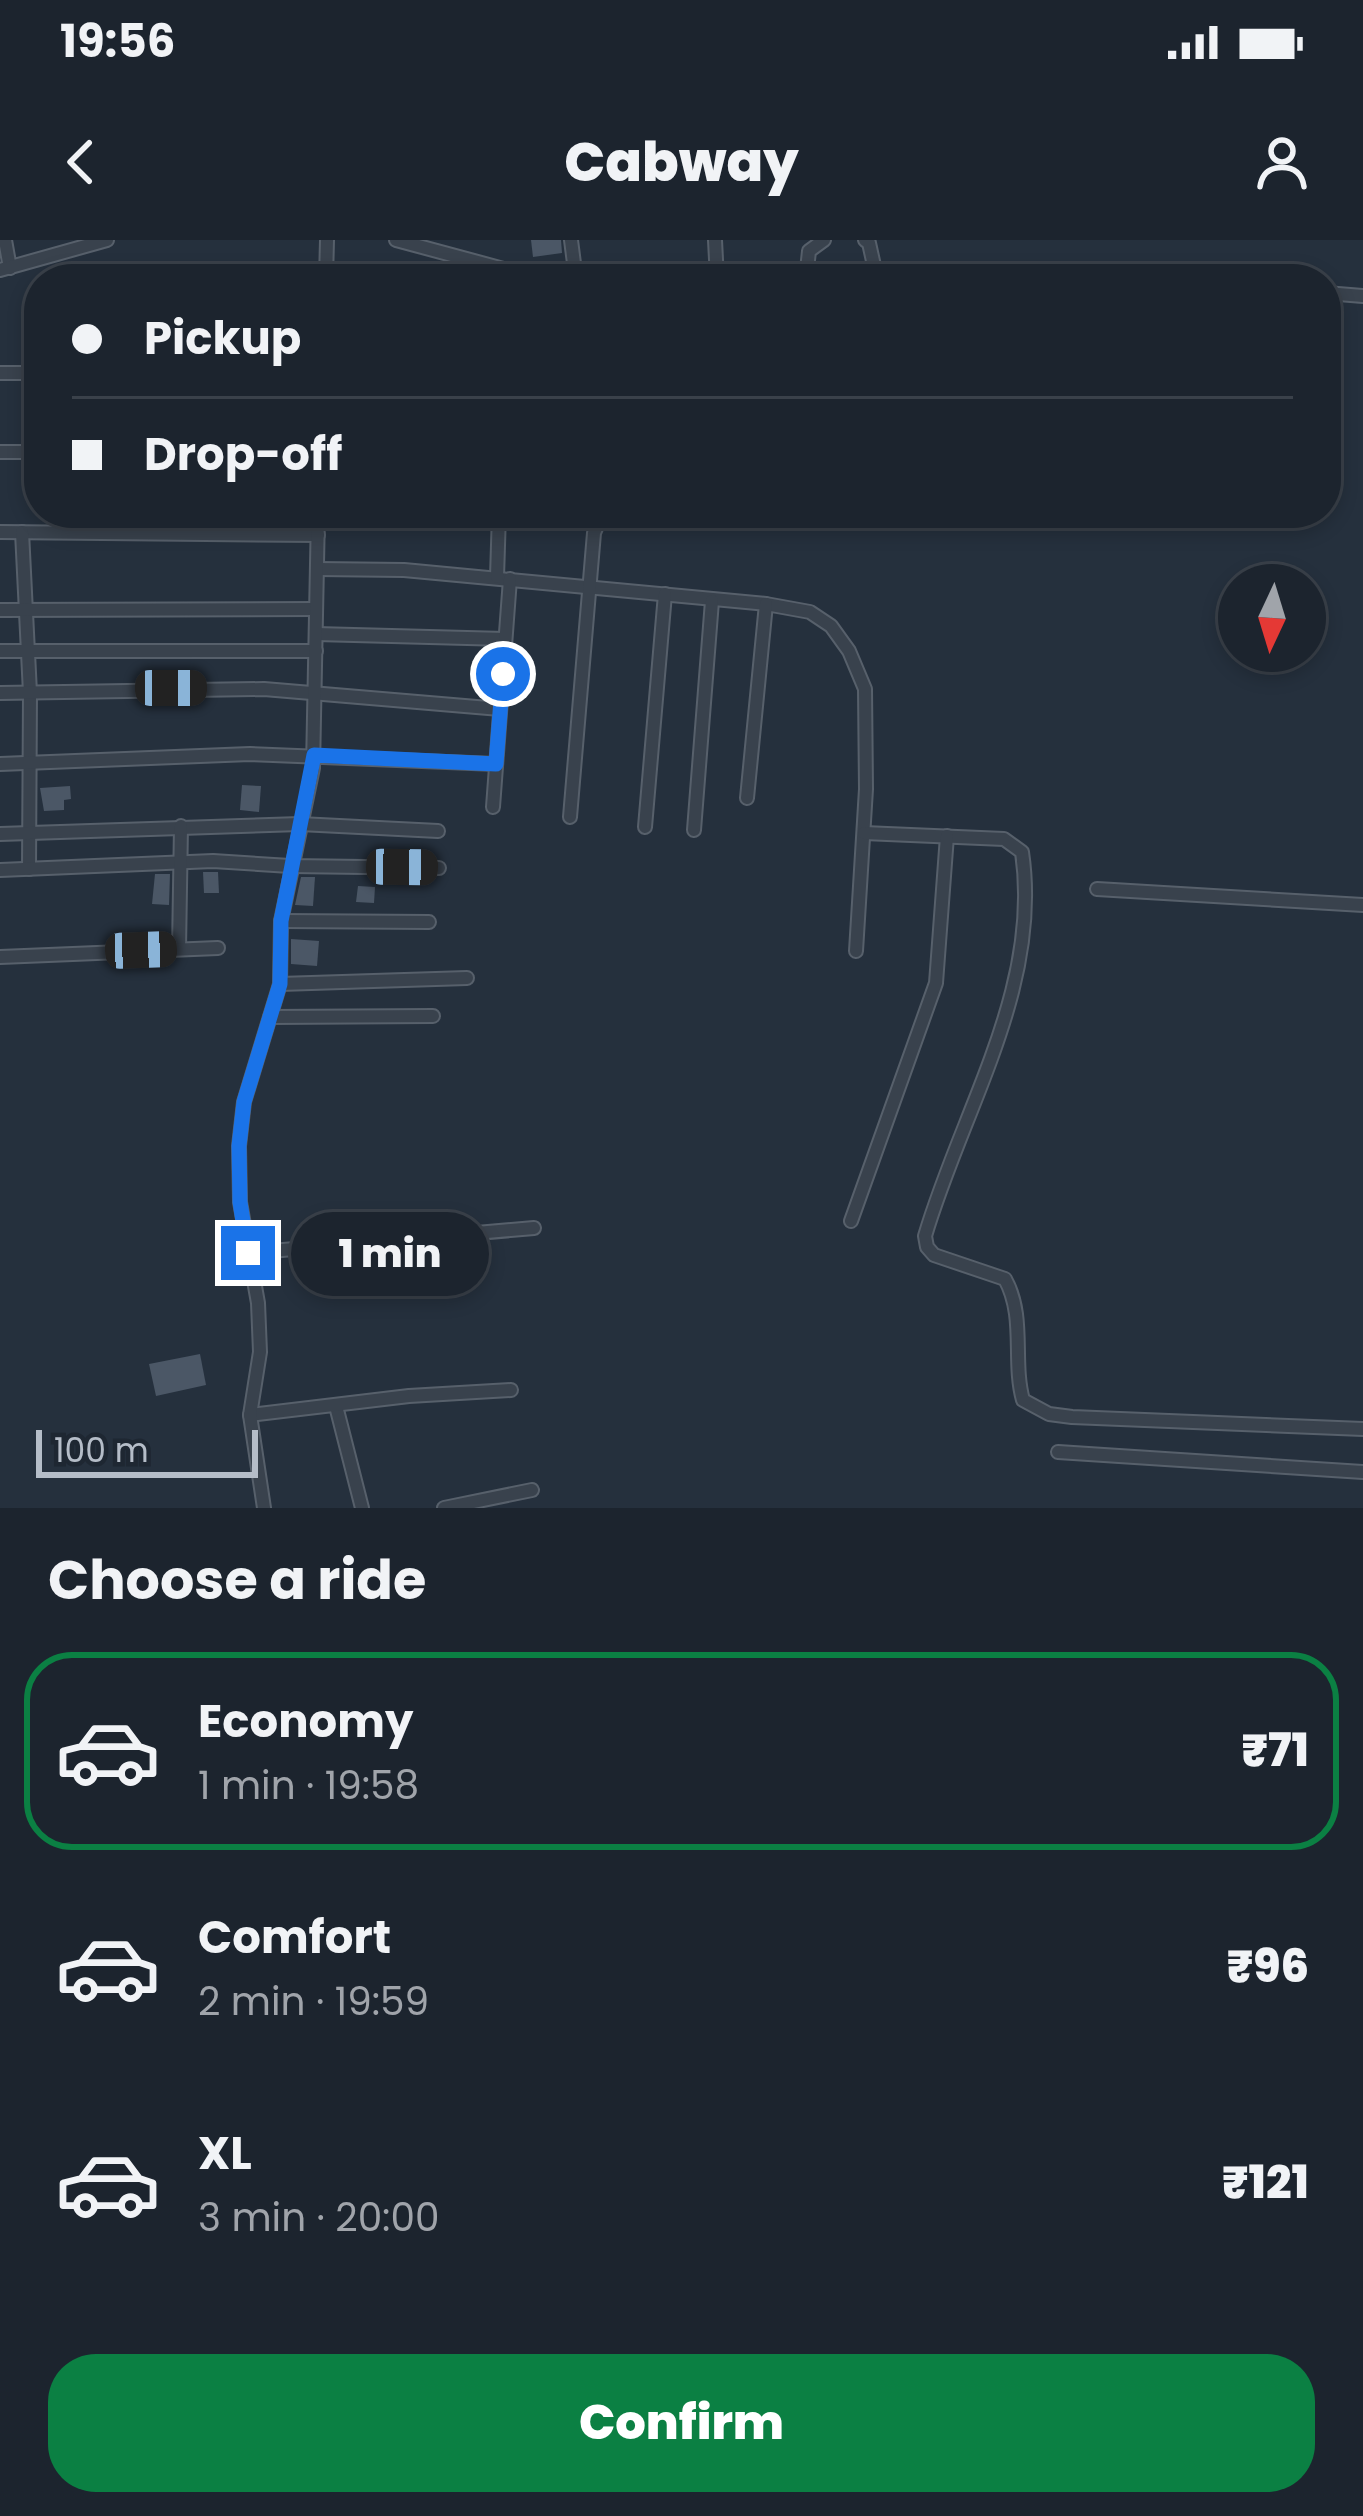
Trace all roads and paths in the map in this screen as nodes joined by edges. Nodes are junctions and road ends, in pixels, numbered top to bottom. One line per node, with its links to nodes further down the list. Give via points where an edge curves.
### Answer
1 (4, 240): 7 (street)
2 (107, 240): 7 (street)
3 (396, 240): 5 (street)
4 (824, 240): 6 (street, via 809,251)
5 (485, 264)
6 (808, 264)
7 (5, 269)
8 (92, 528): 14 (street)
9 (318, 528): 15 (street)
10 (500, 528): 17 (street)
11 (594, 528): 18 (street)
12 (0, 532): 13 (street)
13 (22, 532): 14 (street); 22 (street)
14 (92, 532): 15 (street)
15 (318, 535): 16 (street)
16 (317, 569): 17 (street); 23 (street)
17 (503, 578): 18 (street); 26 (street)
18 (590, 588): 19 (street); 40 (street)
19 (665, 594): 20 (street); 43 (street)
20 (712, 601): 21 (street); 44 (street)
21 (766, 604): 38 (street); 47 (street, via 810,612 849,650 865,689)
22 (27, 609): 23 (street); 24 (street); 27 (street)
23 (316, 609): 25 (street)
24 (0, 610)
25 (316, 634): 26 (street); 29 (street)
26 (505, 639): 33 (street)
27 (28, 650): 28 (street); 29 (street); 31 (street)
28 (0, 651)
29 (316, 651): 32 (street)
30 (0, 693): 31 (street)
31 (30, 693): 32 (street, via 205,688); 36 (street)
32 (315, 696): 33 (street); 34 (street)
33 (500, 709): 37 (street)
34 (314, 755): 36 (street); 37 (street); 41 (street)
35 (0, 764): 36 (street)
36 (30, 764): 46 (street)
37 (496, 764): 39 (street)
38 (747, 798)
39 (493, 807)
40 (570, 817)
41 (300, 824): 42 (street); 45 (street); 51 (street)
42 (181, 826): 46 (street); 50 (street)
43 (644, 826)
44 (694, 830)
45 (438, 831)
46 (30, 832): 48 (street); 53 (street)
47 (864, 832): 49 (street); 61 (street)
48 (0, 834)
49 (947, 836): 67 (street, via 936,983); 73 (street, via 1004,839 1022,852 1022,947 927,1247 1005,1279 1015,1305 1023,1400 1072,1417)
50 (180, 862): 51 (street); 53 (street); 60 (street)
51 (290, 866): 52 (street); 57 (street)
52 (439, 868)
53 (29, 869): 54 (street)
54 (0, 870)
55 (1097, 889): 56 (street)
56 (1363, 905)
57 (281, 921): 58 (street); 64 (street)
58 (429, 922)
59 (218, 948): 60 (street)
60 (179, 949): 62 (street)
61 (856, 951)
62 (0, 957)
63 (466, 978): 64 (street)
64 (280, 984): 66 (street)
65 (433, 1016): 66 (street)
66 (270, 1017): 69 (street, via 239,1146)
67 (851, 1221)
68 (534, 1228): 69 (street)
69 (248, 1253): 72 (street, via 260,1352)
70 (511, 1390): 71 (street)
71 (336, 1406): 72 (street); 78 (street)
72 (250, 1415): 77 (street)
73 (1363, 1429)
74 (1058, 1453): 75 (street)
75 (1363, 1472)
76 (532, 1490): 79 (street)
77 (264, 1508)
78 (362, 1508)
79 (444, 1508)

